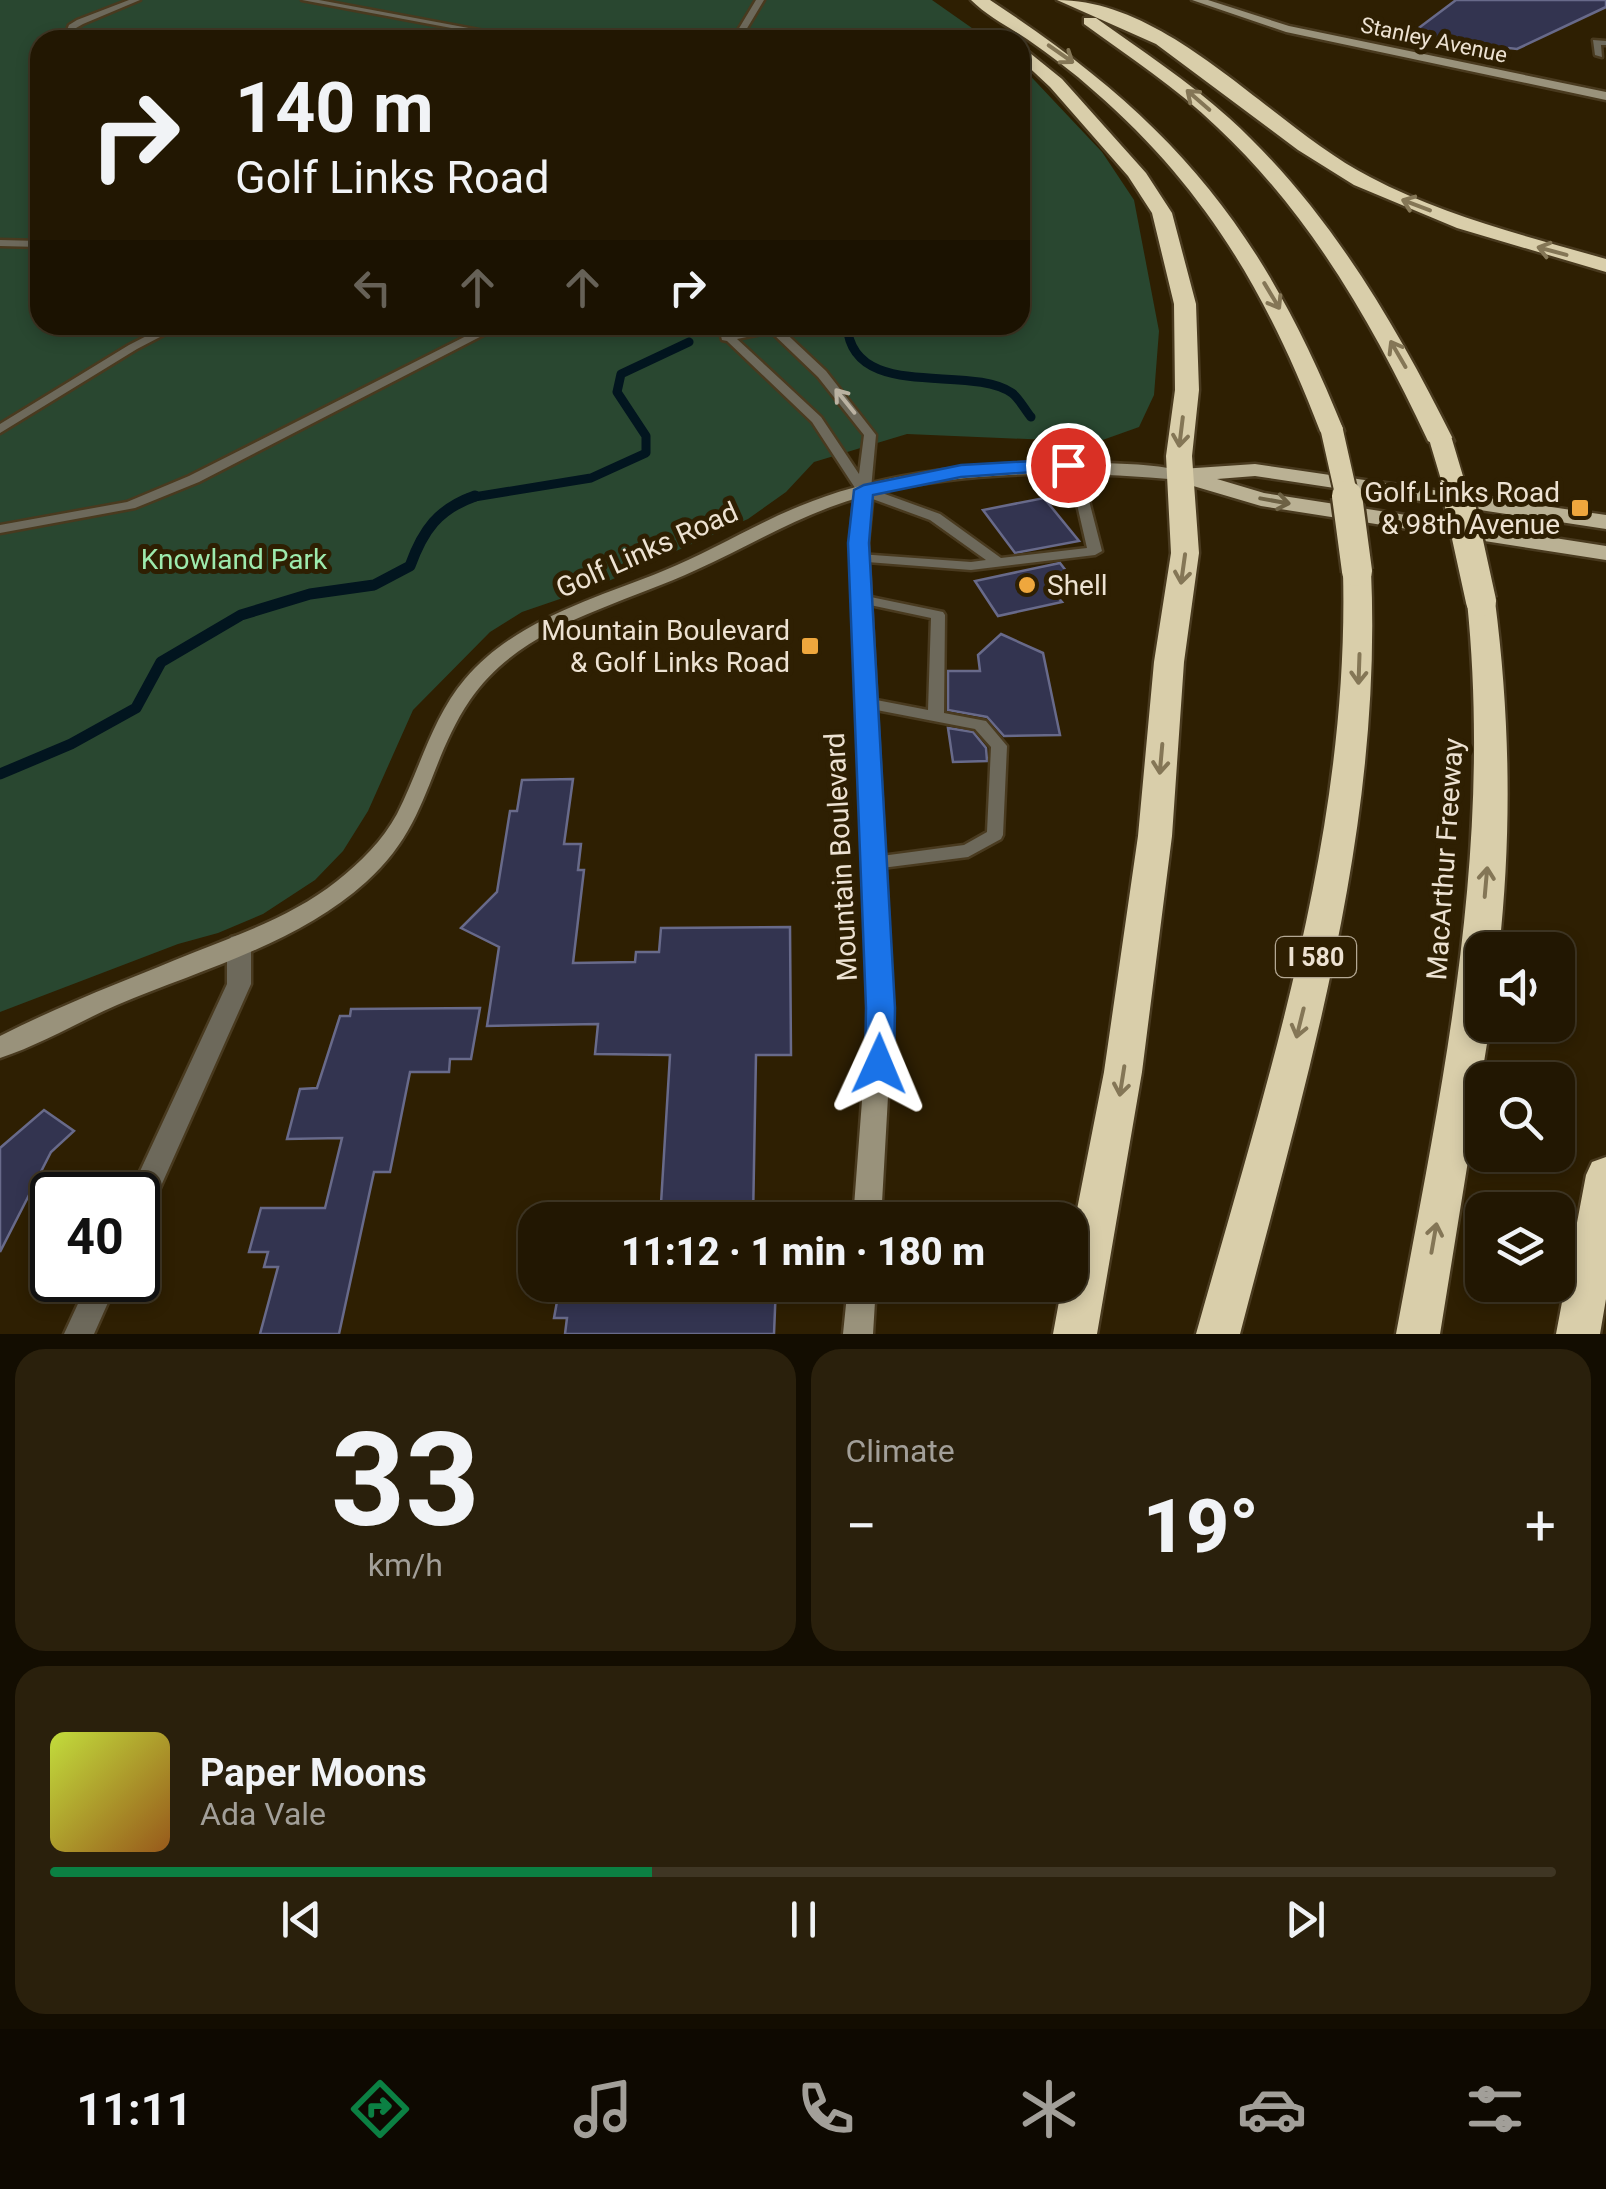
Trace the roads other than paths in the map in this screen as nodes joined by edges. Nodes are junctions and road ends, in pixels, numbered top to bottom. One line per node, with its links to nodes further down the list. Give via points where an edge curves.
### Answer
1 (136, 0): 8 (lane)
2 (306, 0): 9 (lane)
3 (760, 0): 10 (lane)
4 (964, 0): 11 (highway)
5 (979, 0): 12 (highway, I 580, one-way to 12, bridge)
6 (1063, 0): 20 (highway, one-way to 6, via 1399,199 1329,162 1150,35); 51 (highway, MacArthur Freeway, one-way to 6, bridge, via 1463,1070 1492,784 1492,694 1464,517 1442,441 1406,366 1372,308 1264,163 1187,90)
7 (1197, 0): 17 (street, Stanley Avenue, via 1286,29)
8 (71, 30)
9 (474, 30)
10 (742, 30)
11 (995, 30)
12 (1024, 30)
13 (1030, 34): 50 (highway, I 580, one-way to 50, bridge, via 1082,69 1186,167 1310,366 1348,501 1357,571 1351,767 1303,1014)
14 (1606, 43): 15 (lane, via 1596,42)
15 (1599, 54)
16 (1030, 59): 29 (highway, one-way to 29, via 1136,173 1162,213 1185,304)
17 (1604, 92)
18 (0, 243): 19 (lane)
19 (30, 244)
20 (1603, 265)
21 (157, 335): 27 (lane)
22 (478, 335): 32 (lane, via 130,506)
23 (724, 335): 26 (lane)
24 (737, 335): 26 (lane)
25 (781, 335): 30 (lane, one-way to 25, via 870,435)
26 (726, 338): 30 (lane, via 817,420)
27 (0, 428)
28 (1074, 466): 29 (street, Golf Links Road); 30 (street, Golf Links Road, via 961,471); 35 (lane, via 1095,551)
29 (1181, 475): 31 (main road, Golf Links Road, via 1255,470); 33 (main road, Golf Links Road, one-way to 33, via 1261,499); 49 (highway, one-way to 49, via 1185,553 1155,836 1124,1072)
30 (864, 490): 34 (street, Mountain Boulevard); 35 (lane, via 935,517); 40 (street, Golf Links Road, via 568,616 499,656 453,708 406,818 377,861 316,909)
31 (1606, 522)
32 (0, 529)
33 (1606, 553)
34 (859, 558): 35 (lane); 36 (street, Mountain Boulevard)
35 (999, 563)
36 (861, 600): 37 (street, Mountain Boulevard); 38 (lane, via 938,615)
37 (866, 703): 38 (lane); 39 (street, Mountain Boulevard)
38 (936, 717): 39 (lane, via 980,725 999,746 995,835 968,852)
39 (874, 862): 44 (street, Mountain Boulevard, via 880,1008)
40 (239, 944): 41 (street, Golf Links Road); 42 (street, via 238,984)
41 (0, 1048)
42 (153, 1172)
43 (1606, 1175): 52 (highway)
44 (868, 1202)
45 (94, 1302): 47 (street)
46 (861, 1302): 48 (street)
47 (79, 1334)
48 (858, 1334)
49 (1075, 1334)
50 (1218, 1334)
51 (1418, 1334)
52 (1578, 1334)

